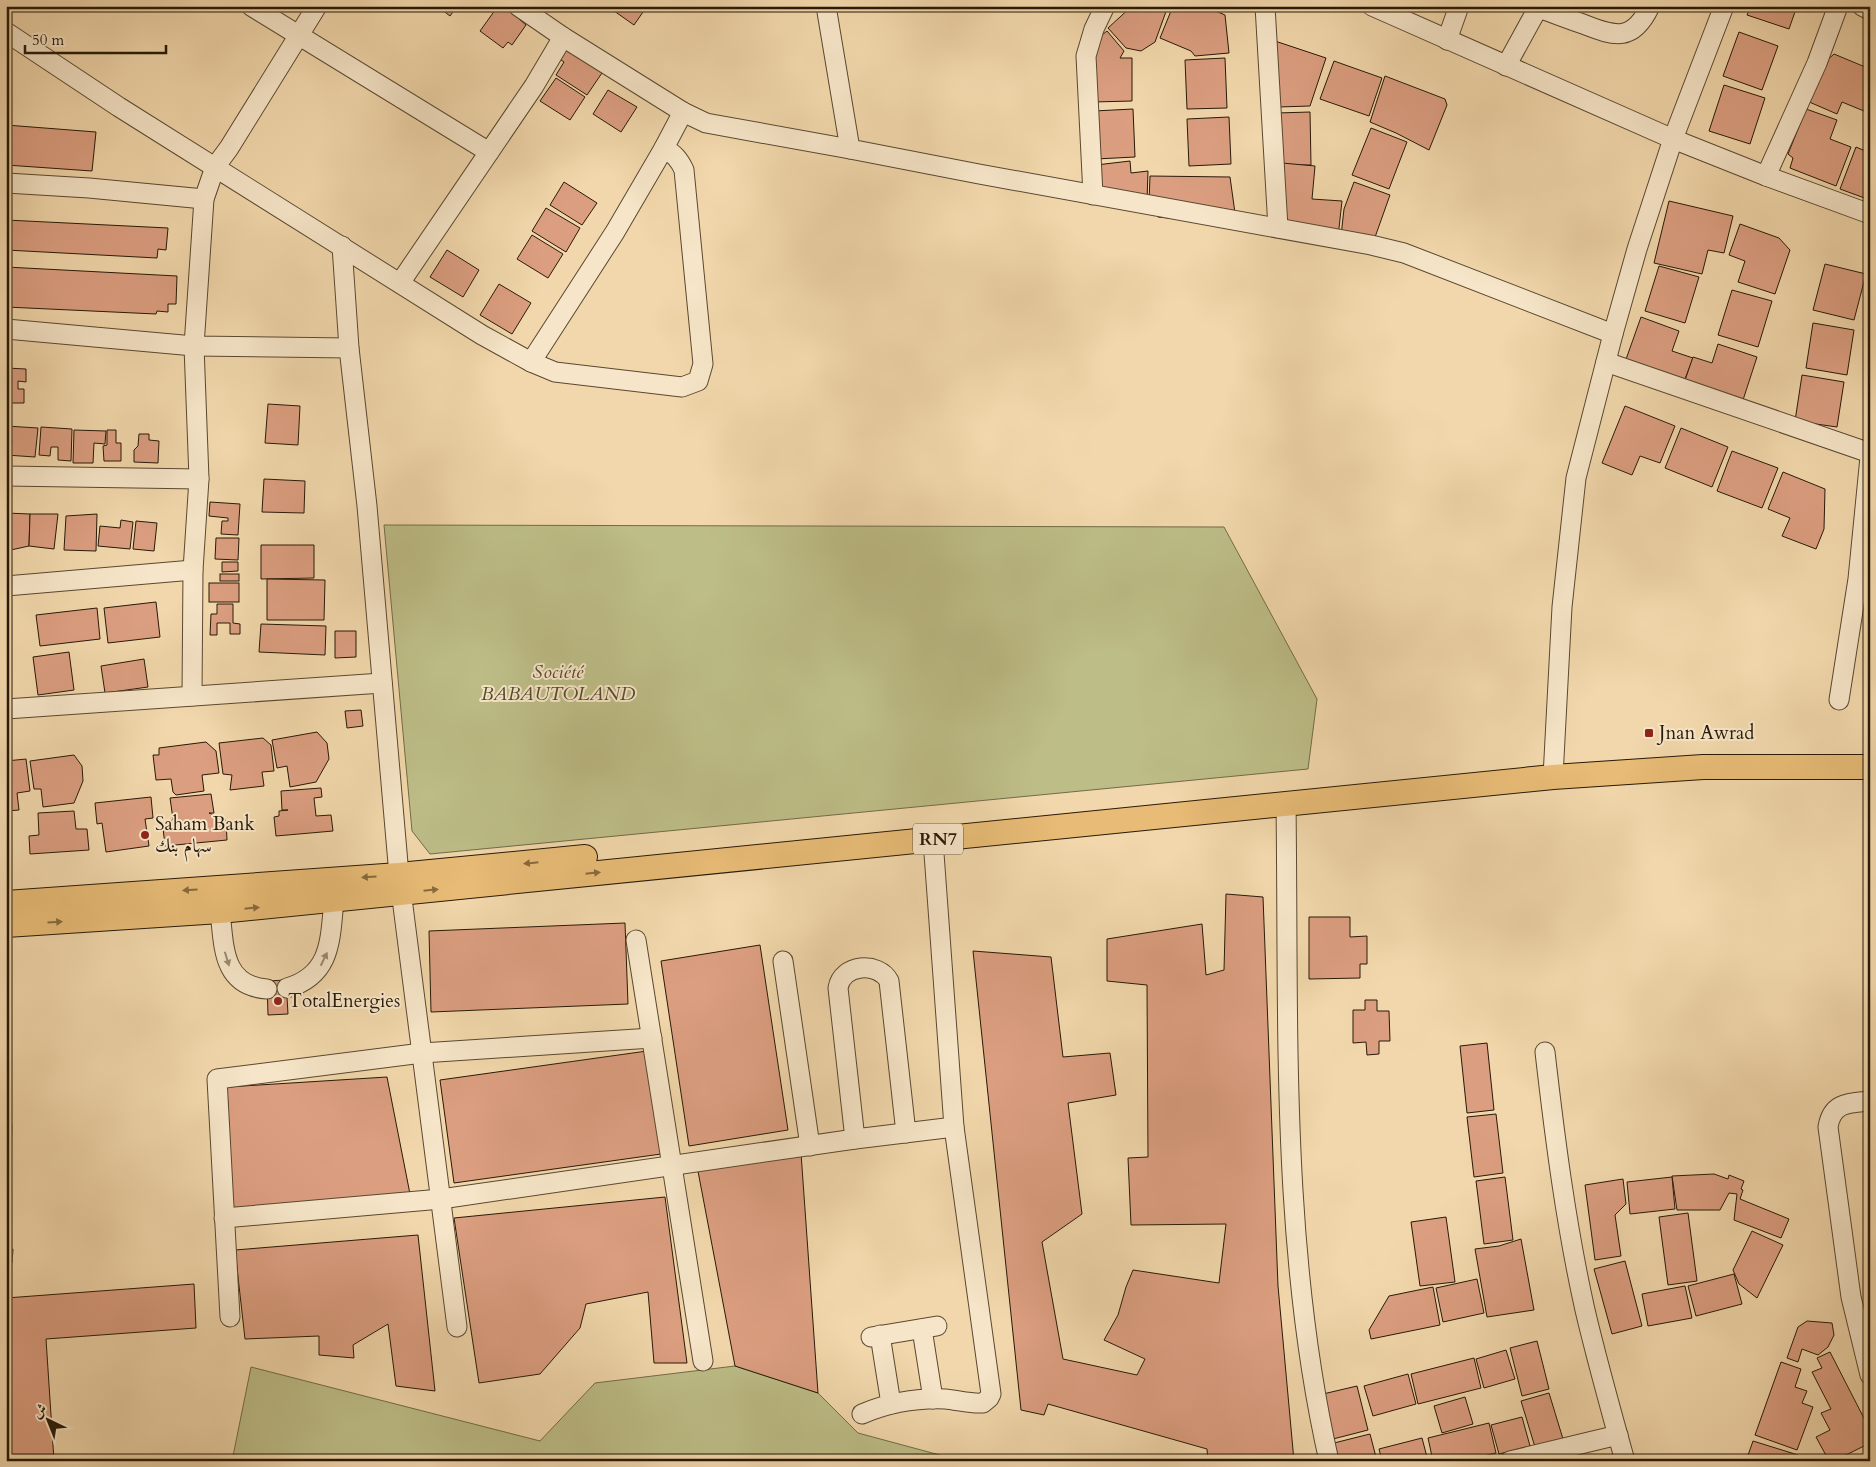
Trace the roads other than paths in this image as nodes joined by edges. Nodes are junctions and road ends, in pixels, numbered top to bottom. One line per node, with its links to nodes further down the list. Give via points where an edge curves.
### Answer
1 (251, 6): 16 (street)
2 (317, 6): 16 (street)
3 (518, 6): 17 (street)
4 (826, 6): 23 (street)
5 (1105, 6): 28 (street, via 1086,56)
6 (1265, 6): 31 (street)
7 (1372, 6): 18 (street)
8 (1459, 6): 18 (street)
9 (1650, 6): 13 (street, via 1639,25 1619,35 1605,33)
10 (1724, 6): 21 (street)
11 (1838, 6): 26 (street, via 1817,63)
12 (1862, 6): 14 (street)
13 (1539, 7): 19 (street)
14 (1870, 10)
15 (6, 32): 25 (street)
16 (299, 36): 24 (street); 25 (street)
17 (563, 37): 20 (street); 24 (street)
18 (1447, 40): 19 (street)
19 (1506, 66): 21 (street)
20 (683, 112): 22 (street); 23 (street, via 706,123)
21 (1673, 138): 26 (street); 35 (street)
22 (664, 148): 38 (street); 38 (street, via 680,160 684,170 703,364 698,381 682,387 667,386 555,372)
23 (850, 148): 28 (street)
24 (489, 152): 33 (street)
25 (215, 167): 29 (street); 32 (street)
26 (1766, 176): 30 (street)
27 (6, 183): 29 (street)
28 (1093, 195): 31 (street)
29 (204, 199): 36 (street)
30 (1870, 214)
31 (1278, 228): 35 (street, via 1404,253)
32 (342, 246): 33 (street); 37 (street)
33 (400, 283): 38 (street)
34 (6, 329): 36 (street)
35 (1613, 334): 39 (street)
36 (194, 346): 37 (street); 43 (street)
37 (349, 348): 47 (street)
38 (531, 362)
39 (1606, 362): 40 (street); 53 (street, via 1576,478 1562,607)
40 (1870, 453)
41 (1870, 457): 45 (street)
42 (6, 476): 43 (street)
43 (199, 479): 44 (street)
44 (193, 570): 46 (street); 48 (street)
45 (1864, 580): 49 (street)
46 (6, 586)
47 (382, 683): 48 (street); 56 (street)
48 (192, 696): 50 (street)
49 (1839, 700)
50 (6, 709)
51 (1870, 752): 53 (main road, RN7, via 1691,753)
52 (1870, 767): 53 (main road, RN7)
53 (1554, 770): 54 (main road, RN7); 56 (main road, RN7, one-way to 56)
54 (1286, 804): 55 (main road, RN7); 84 (street, via 1294,1217 1307,1343)
55 (933, 840): 56 (main road, RN7, one-way to 55, via 648,867); 69 (street)
56 (401, 884): 57 (main road, RN7); 58 (main road, RN7, one-way to 58); 66 (street)
57 (334, 900): 59 (main road, RN7, one-way to 57); 63 (street, one-way to 57, via 314,974 326,957)
58 (6, 903)
59 (220, 911): 60 (main road, RN7, one-way to 59); 64 (street, one-way to 64, via 225,953 232,972 248,985)
60 (6, 925)
61 (636, 940): 65 (street)
62 (783, 961): 72 (street)
63 (287, 988)
64 (267, 989)
65 (652, 1038): 66 (street); 73 (street)
66 (422, 1052): 74 (street); 75 (street, via 217,1079)
67 (1545, 1052): 83 (street, via 1572,1245 1600,1372)
68 (1870, 1101): 79 (street, via 1843,1104 1832,1114 1828,1127 1851,1297)
69 (954, 1127): 70 (street); 80 (street, via 991,1394 983,1403)
70 (906, 1133): 71 (street); 71 (street, via 889,981 882,971 876,969 850,970 841,977 838,988)
71 (855, 1139): 72 (street)
72 (810, 1146): 73 (street)
73 (672, 1165): 74 (street); 78 (street)
74 (441, 1199): 75 (street); 77 (street)
75 (224, 1218): 76 (street)
76 (230, 1318)
77 (457, 1326)
78 (703, 1361)
79 (1870, 1375)
80 (932, 1399): 81 (street); 81 (street, via 930,1327 876,1336)
81 (891, 1404): 82 (street)
82 (862, 1414)
83 (1618, 1435): 85 (street); 86 (street)
84 (1329, 1461)
85 (1510, 1461)
86 (1625, 1461)

